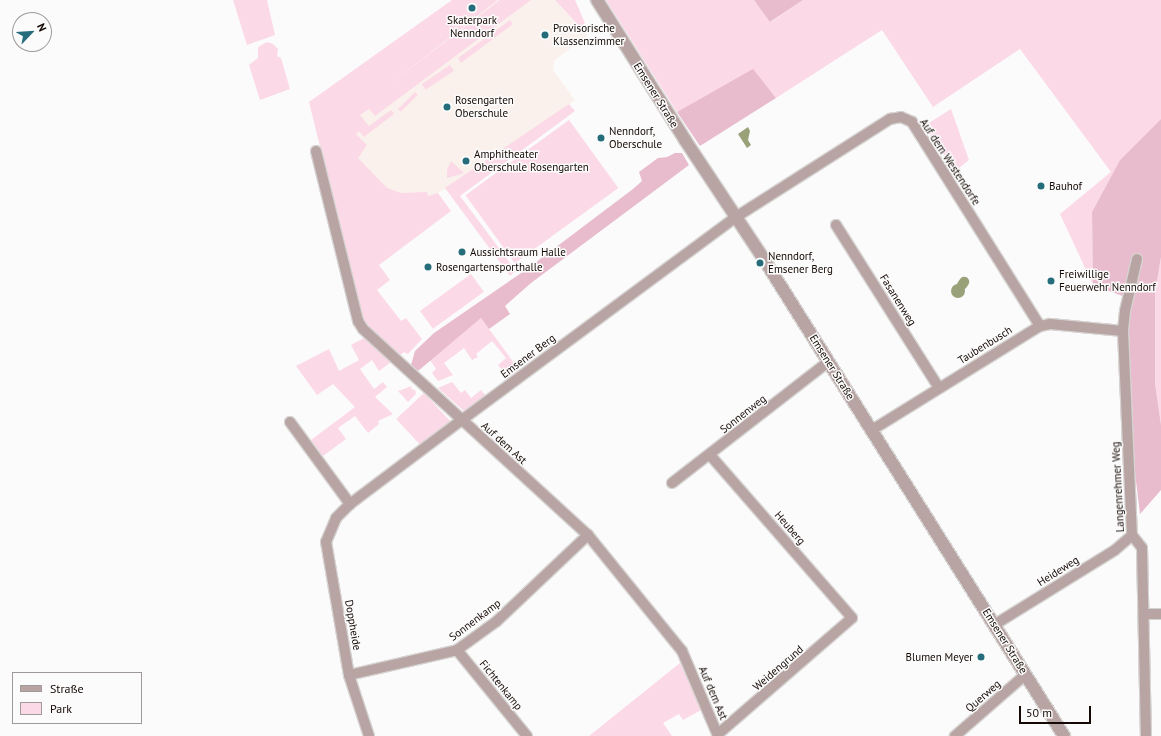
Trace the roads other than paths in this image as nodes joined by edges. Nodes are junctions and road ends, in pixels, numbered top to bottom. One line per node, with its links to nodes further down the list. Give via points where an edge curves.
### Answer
1 (597, 0): 3 (street, Emsener Straße)
2 (316, 151): 10 (street, Auf dem Ast, via 358,321 363,329)
3 (736, 216): 6 (street, Auf dem Westendorfe, via 890,119 901,117 912,122); 8 (street, Emsener Straße); 10 (street, Emsener Berg)
4 (836, 225): 9 (street, Fasanenweg)
5 (1137, 259): 7 (street, Langenrehmer Weg)
6 (1040, 326): 7 (street, Taubenbusch, via 1050,324); 9 (street, Taubenbusch)
7 (1123, 331): 18 (street, Langenrehmer Weg)
8 (828, 362): 12 (street, Emsener Straße); 13 (street, Sonnenweg)
9 (940, 388): 12 (street, Taubenbusch)
10 (462, 420): 15 (street, Emsener Berg); 17 (street, Auf dem Ast)
11 (290, 422): 15 (street)
12 (872, 430): 22 (street, Emsener Straße)
13 (710, 455): 14 (street, Sonnenweg); 21 (street, Heuberg)
14 (672, 483)
15 (350, 504): 16 (street, Emsener Berg)
16 (336, 518): 25 (street, Doppheide, via 326,542)
17 (588, 535): 23 (street, Sonnenkamp, via 497,621); 26 (street, Auf dem Ast, via 682,651)
18 (1132, 535): 19 (street, Langenrehmer Weg, via 1142,548); 22 (street, Heideweg, via 1115,550)
19 (1144, 614): 20 (street); 31 (street, Langenrehmer Weg)
20 (1161, 614)
21 (852, 618): 26 (street, Weidengrund)
22 (994, 624): 24 (street, Emsener Straße)
23 (457, 650): 25 (street, Sonnenkamp); 28 (street, Fichtenkamp)
24 (1026, 674): 29 (street, Querweg); 30 (street, Emsener Straße)
25 (349, 675): 27 (street, Doppheide)
26 (718, 735)
27 (369, 736)
28 (527, 736)
29 (955, 736)
30 (1064, 736)
31 (1146, 736)

